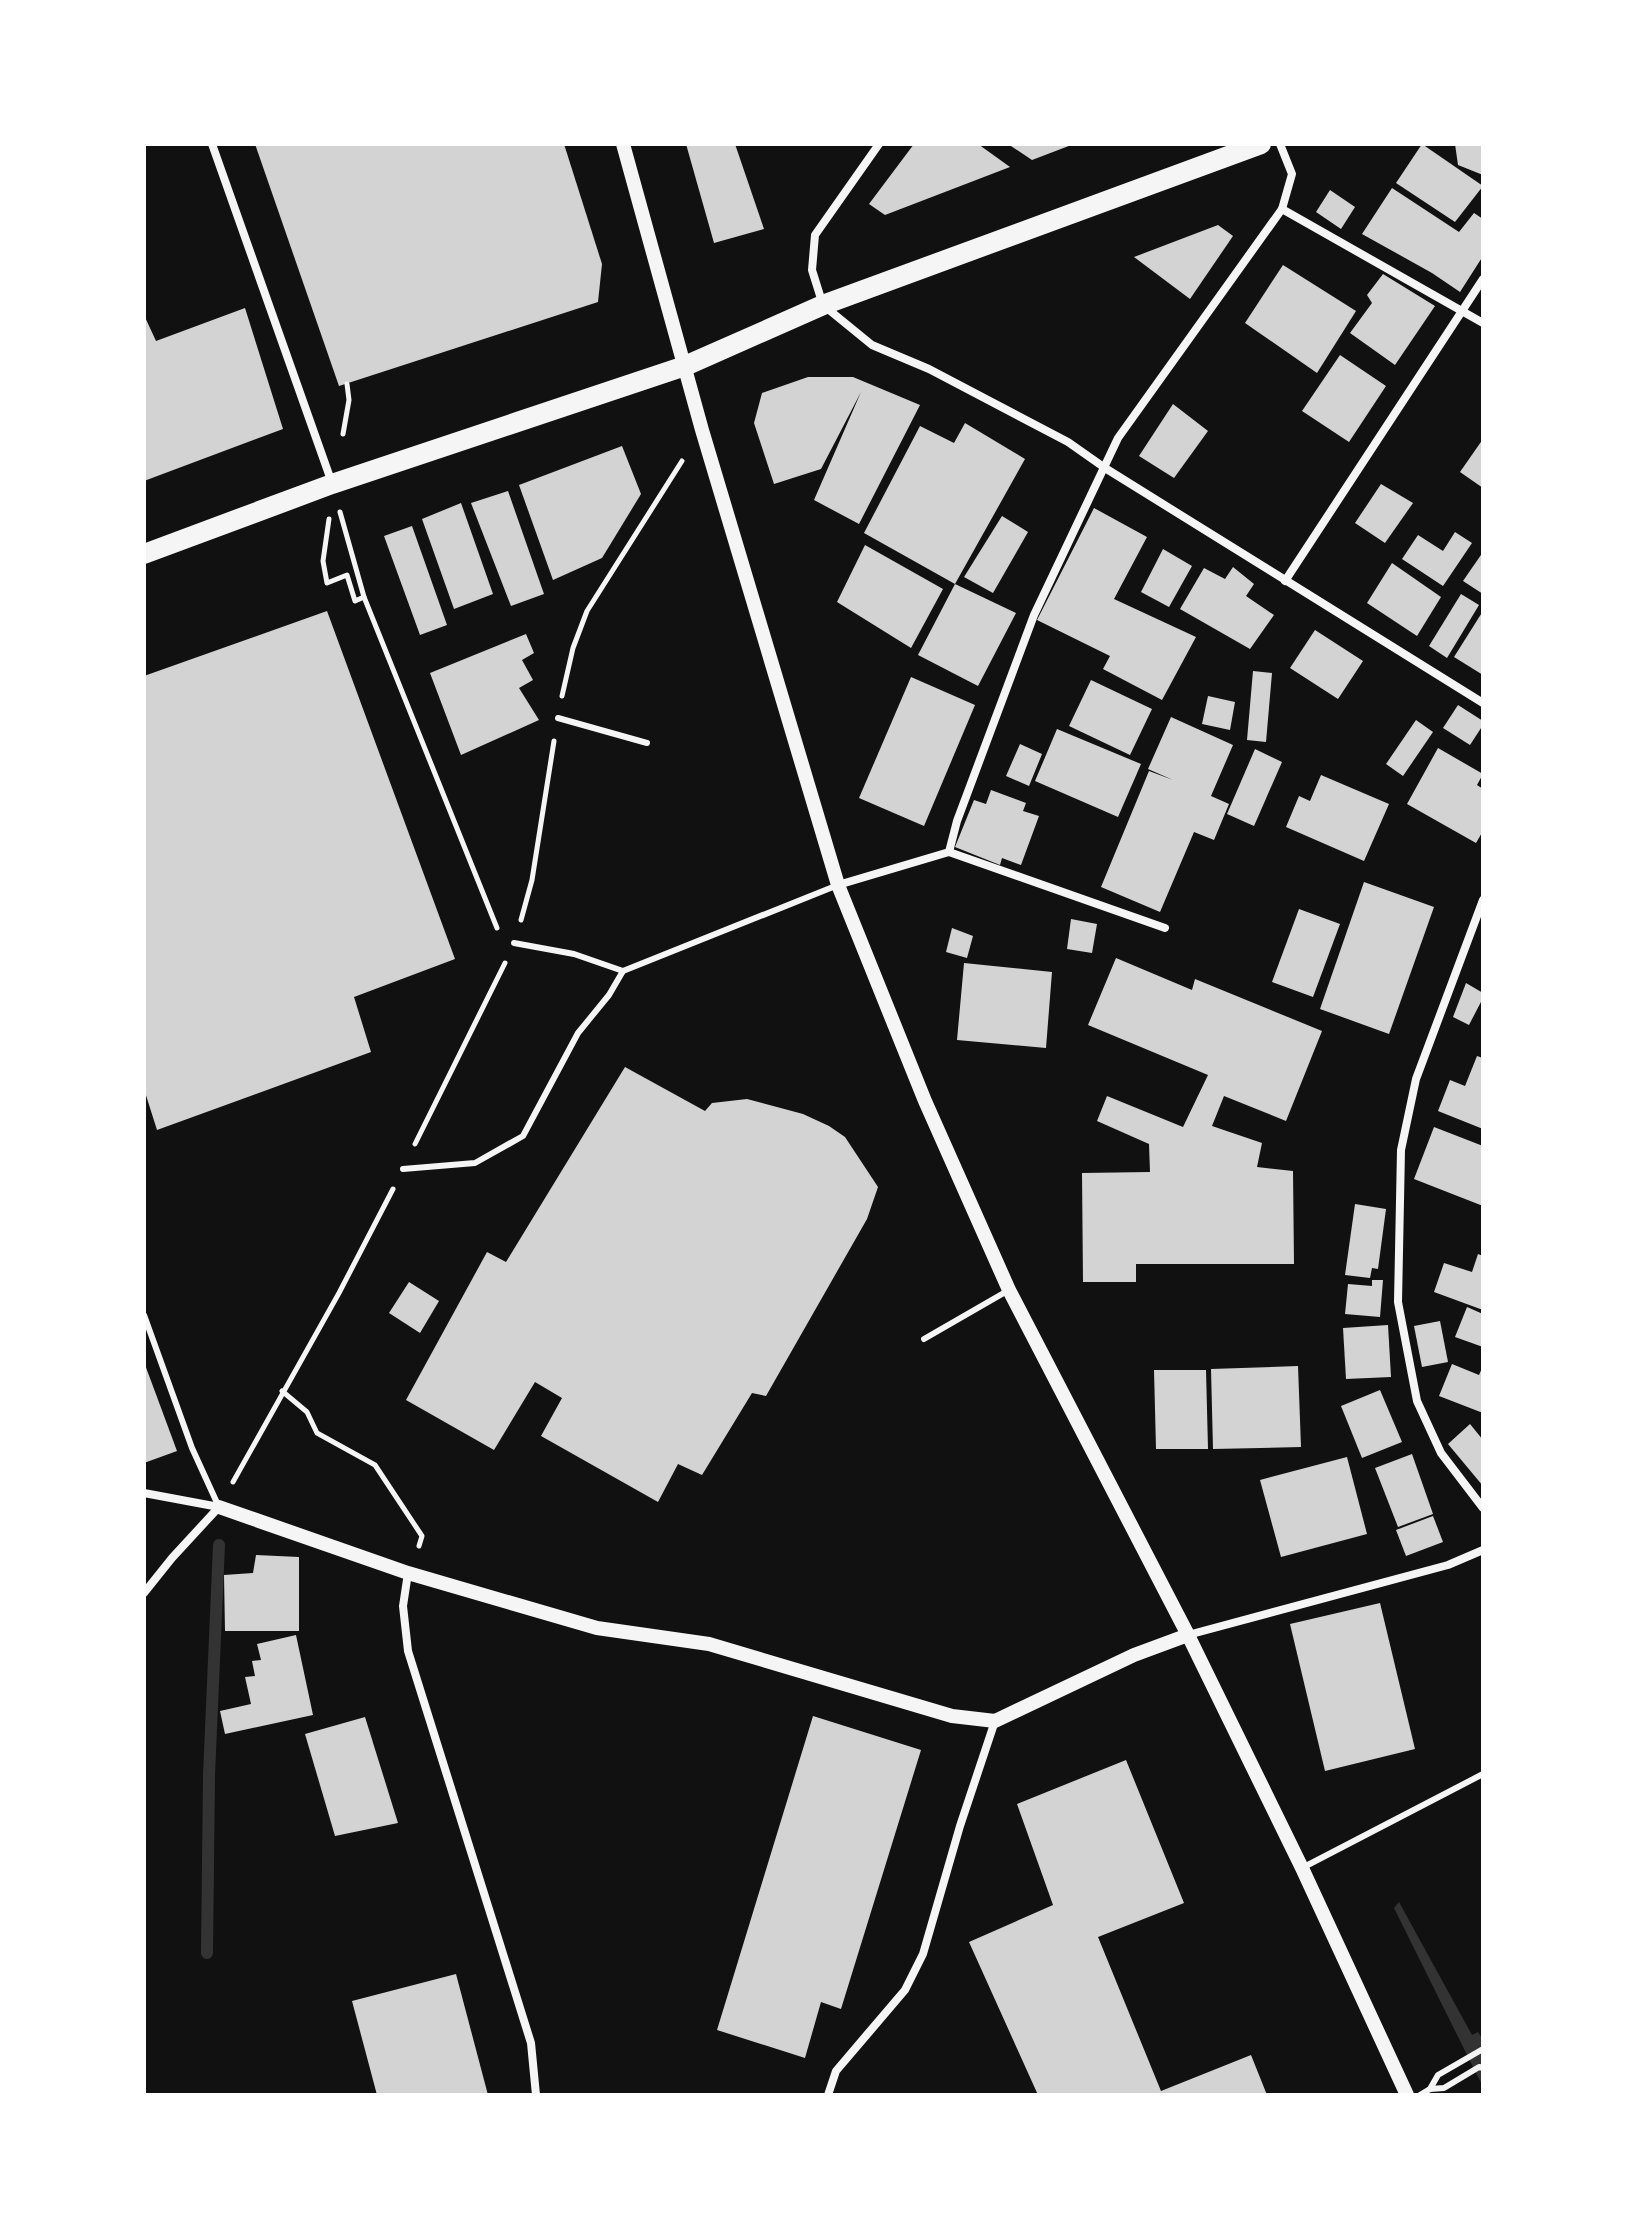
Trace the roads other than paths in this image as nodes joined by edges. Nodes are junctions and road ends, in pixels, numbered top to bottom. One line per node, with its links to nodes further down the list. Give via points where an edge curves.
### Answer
1 (212, 144): 13 (street)
2 (623, 144): 11 (street)
3 (879, 144): 8 (street, via 815,235 812,270)
4 (1261, 144): 8 (main road)
5 (1280, 144): 6 (street, via 1292,174)
6 (1282, 209): 9 (street); 12 (street, via 1118,438)
7 (1483, 279): 9 (street)
8 (823, 305): 11 (main road); 12 (street, via 872,345 1068,442)
9 (1461, 310): 10 (street); 15 (street)
10 (1483, 323)
11 (685, 366): 13 (main road); 20 (street)
12 (1105, 468): 15 (street); 19 (street, via 1034,615)
13 (332, 484): 14 (main road)
14 (144, 554)
15 (1285, 581): 16 (street)
16 (1483, 703)
17 (558, 718): 18 (lane)
18 (647, 743)
19 (949, 852): 20 (street); 22 (street)
20 (838, 885): 24 (lane); 26 (street)
21 (1483, 900): 31 (street, via 1416,1079 1401,1150 1398,1302 1417,1401 1441,1453)
22 (1165, 928)
23 (514, 943): 24 (lane, via 574,954)
24 (623, 971): 25 (lane, via 578,1033 523,1136 475,1163)
25 (403, 1169)
26 (1009, 1290): 28 (lane); 35 (street)
27 (144, 1315): 30 (lane)
28 (924, 1339)
29 (144, 1493): 30 (street)
30 (219, 1507): 33 (street); 34 (street)
31 (1483, 1508)
32 (1483, 1550): 35 (street, via 1448,1565)
33 (408, 1573): 36 (street, via 597,1628 709,1644 952,1716); 42 (street, via 403,1606 408,1651 531,2043)
34 (144, 1593)
35 (1188, 1635): 36 (street); 38 (street)
36 (995, 1721): 43 (street, via 923,1954 905,1990 836,2071)
37 (1483, 1774): 38 (lane)
38 (1302, 1868): 44 (street)
39 (1483, 2049): 41 (lane, via 1438,2075)
40 (1483, 2068): 41 (lane, via 1444,2088)
41 (1430, 2089): 45 (lane)
42 (536, 2095)
43 (828, 2095)
44 (1407, 2095)
45 (1420, 2095)

